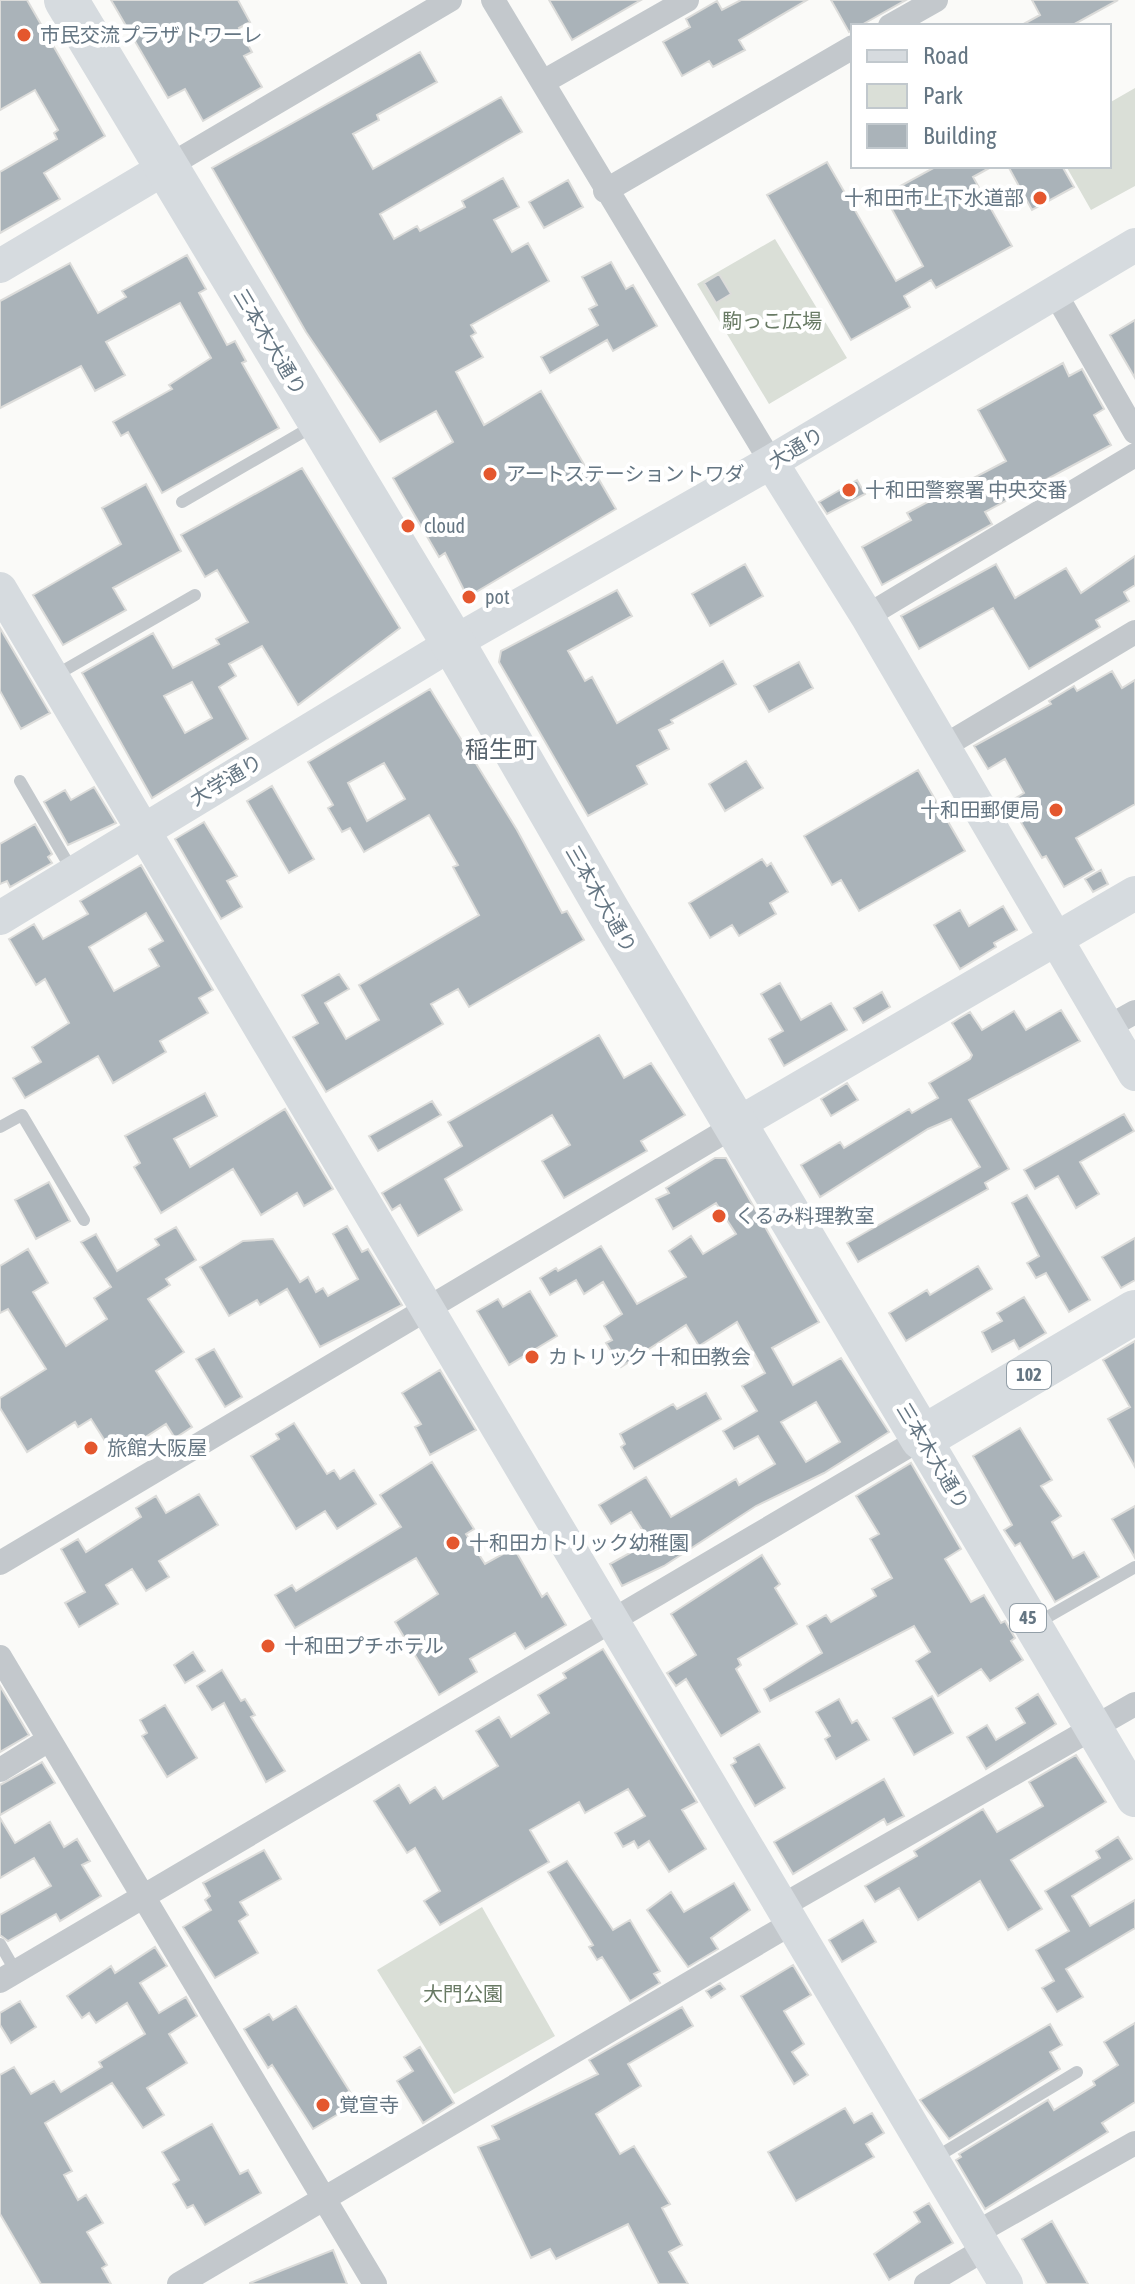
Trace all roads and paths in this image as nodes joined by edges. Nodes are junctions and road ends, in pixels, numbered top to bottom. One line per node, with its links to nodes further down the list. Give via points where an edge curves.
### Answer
1 (66, 0): 9 (highway, 三本木大通り)
2 (450, 0): 9 (street)
3 (493, 0): 8 (street)
4 (687, 0): 8 (street)
5 (936, 0): 6 (street)
6 (894, 24)
7 (851, 48): 10 (street)
8 (543, 82): 10 (street)
9 (165, 168): 12 (street); 14 (highway, 三本木大通り)
10 (605, 191): 17 (street)
11 (1135, 245): 13 (street, 大通り)
12 (0, 266)
13 (1055, 293): 15 (street); 17 (street, 大通り)
14 (319, 423): 18 (lane); 23 (highway, 三本木大通り)
15 (1135, 432)
16 (1135, 455): 21 (street)
17 (771, 462): 21 (street); 23 (street, 大通り)
18 (182, 502)
19 (0, 589): 24 (street)
20 (195, 595): 24 (lane)
21 (867, 616): 25 (street)
22 (1135, 632): 25 (street)
23 (453, 643): 27 (street, 大学通り); 34 (highway, 三本木大通り)
24 (52, 677): 27 (street)
25 (941, 748): 31 (street)
26 (20, 781): 28 (lane)
27 (143, 831): 28 (street, 大学通り); 37 (street)
28 (73, 873): 30 (street, 大学通り)
29 (1135, 893): 31 (street)
30 (0, 918)
31 (1055, 938): 32 (street); 34 (street)
32 (1122, 1020): 33 (street)
33 (1135, 1074)
34 (736, 1125): 37 (street); 39 (highway, 三本木大通り)
35 (0, 1127): 36 (lane, via 22,1115)
36 (84, 1220)
37 (430, 1309): 40 (street); 42 (street)
38 (1135, 1312): 39 (highway, 102)
39 (922, 1438): 42 (street); 43 (main road, 三本木大通り / 45)
40 (0, 1563)
41 (1135, 1567): 43 (lane)
42 (612, 1620): 50 (street); 51 (street)
43 (1032, 1626): 46 (main road, 三本木大通り / 45)
44 (0, 1657): 47 (street)
45 (1135, 1704): 46 (street)
46 (1092, 1728): 49 (main road, 三本木大通り / 45); 51 (street)
47 (47, 1741): 48 (street); 50 (street)
48 (0, 1770)
49 (1135, 1798)
50 (143, 1896): 53 (street); 57 (street)
51 (787, 1914): 56 (street); 57 (street)
52 (0, 1944): 53 (lane)
53 (8, 1976)
54 (1077, 2072): 56 (lane)
55 (1135, 2143): 58 (street)
56 (933, 2159): 58 (street)
57 (324, 2198): 59 (street); 60 (street)
58 (981, 2241): 61 (street); 62 (street)
59 (179, 2284)
60 (375, 2284)
61 (926, 2284)
62 (1006, 2284)

